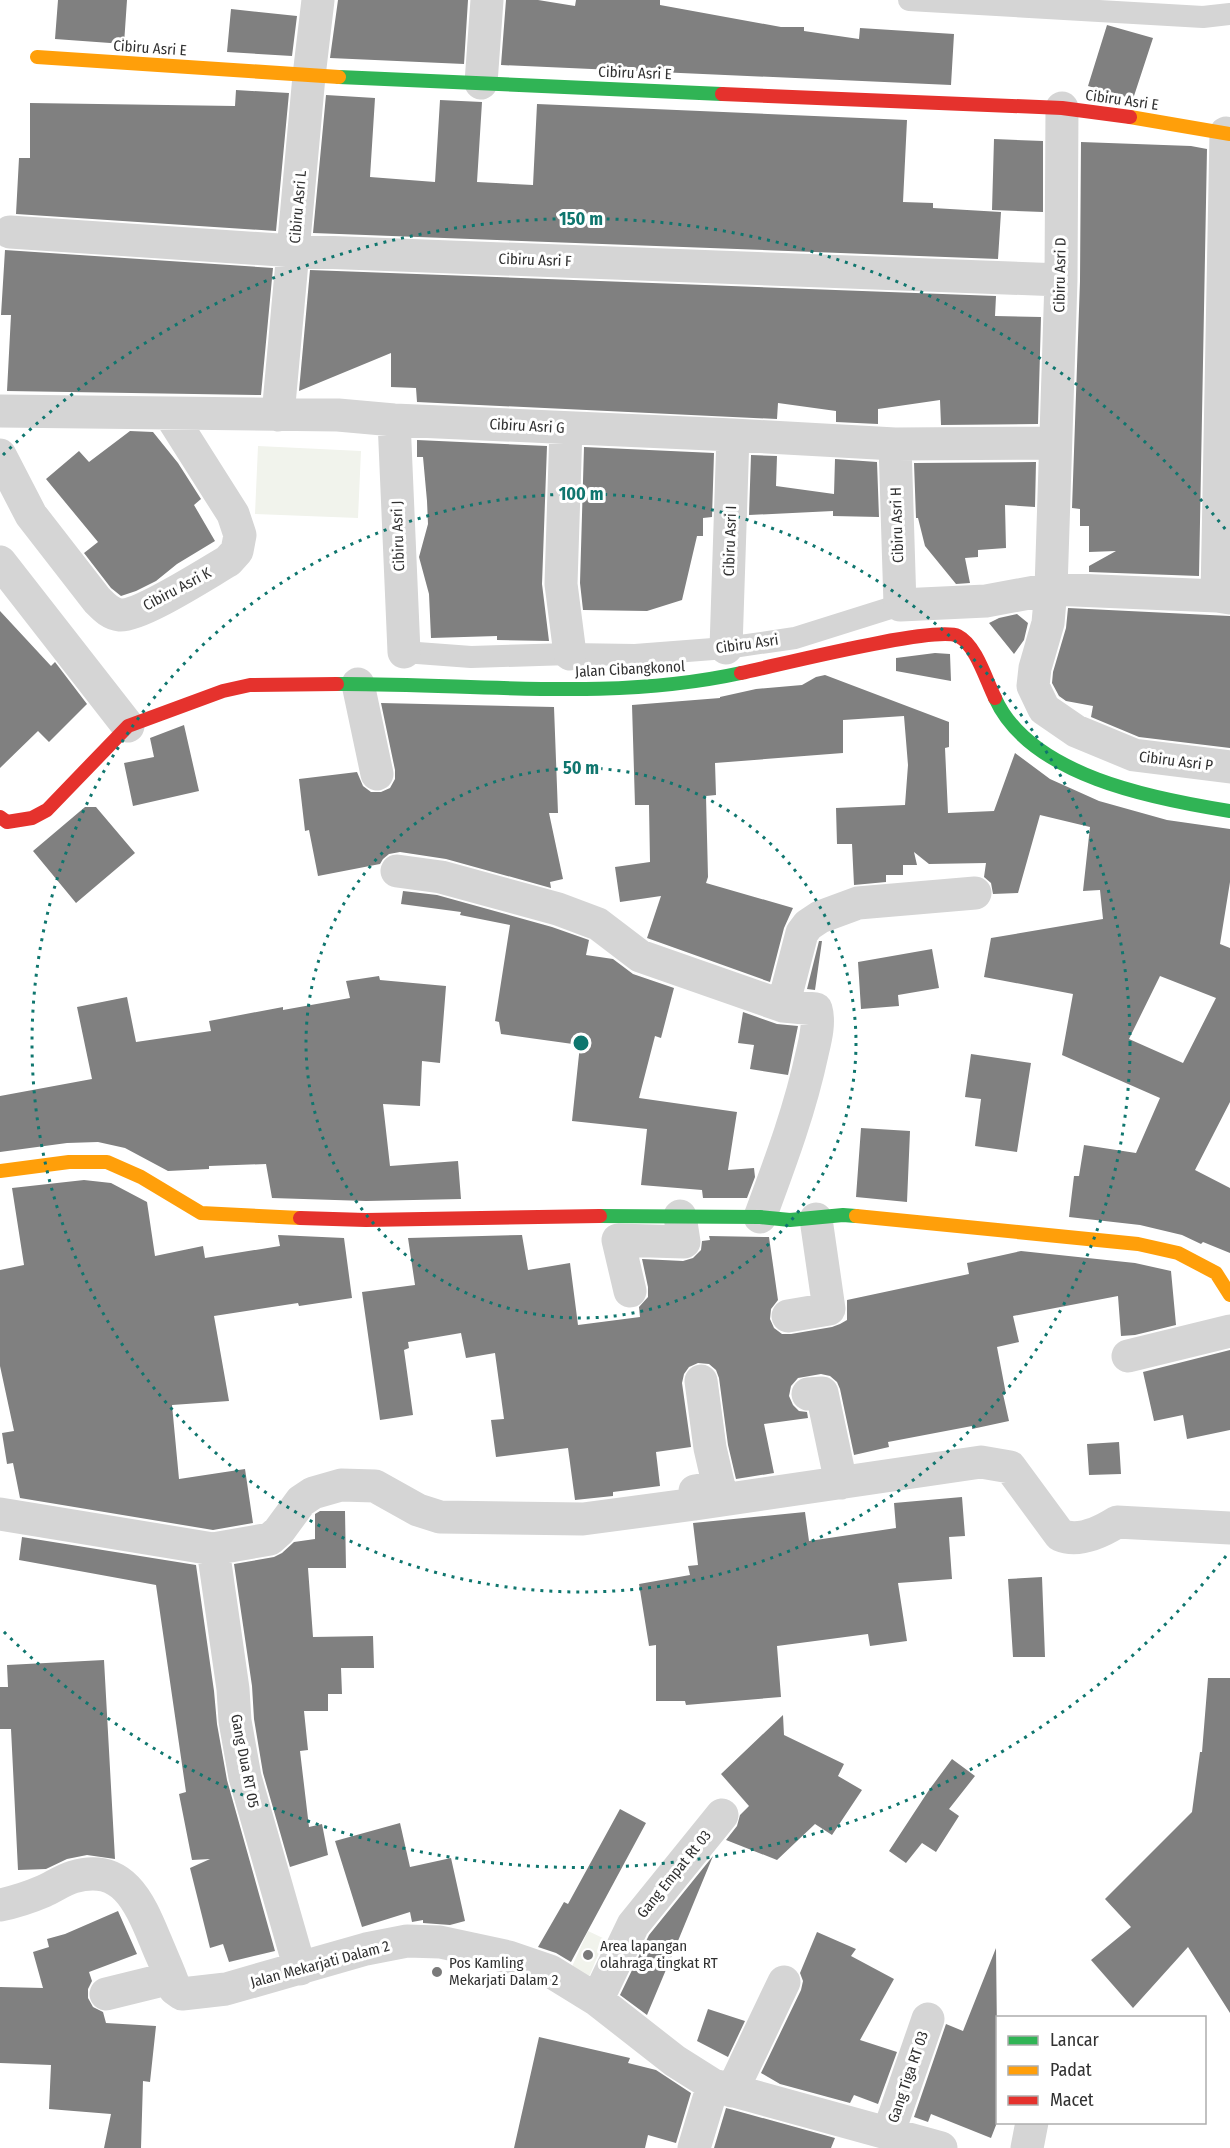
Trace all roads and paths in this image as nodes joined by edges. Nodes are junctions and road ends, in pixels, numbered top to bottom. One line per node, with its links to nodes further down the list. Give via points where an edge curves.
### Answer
1 (318, 0): 6 (street, Cibiru Asri L)
2 (487, 0): 7 (street)
3 (909, 0): 4 (lane, via 1203,17)
4 (1230, 14)
5 (37, 57): 6 (street, Cibiru Asri E)
6 (309, 76): 7 (street, Cibiru Asri E); 11 (street, Cibiru Asri L)
7 (481, 83): 8 (street, Cibiru Asri E)
8 (1062, 108): 9 (street, Cibiru Asri E); 12 (street, Cibiru Asri D)
9 (1228, 134): 24 (street)
10 (10, 232): 11 (street, Cibiru Asri F)
11 (294, 251): 12 (street, Cibiru Asri F); 15 (street, Cibiru Asri L)
12 (1061, 280): 19 (street, Cibiru Asri D)
13 (0, 411): 14 (street, Cibiru Asri G)
14 (169, 413): 15 (street, Cibiru Asri G); 21 (street, Cibiru Asri K, via 233,514 240,535 237,551 228,561 127,615 109,612 97,600 31,515)
15 (278, 415): 16 (street, Cibiru Asri G)
16 (394, 420): 17 (street, Cibiru Asri G); 27 (street, Cibiru Asri J)
17 (566, 428): 18 (street, Cibiru Asri G); 28 (street, via 561,584)
18 (733, 435): 20 (street, Cibiru Asri G); 26 (street, Cibiru Asri I)
19 (1054, 442): 20 (street, Cibiru Asri G); 23 (street, Cibiru Asri D)
20 (895, 444): 25 (street, Cibiru Asri H)
21 (0, 455)
22 (0, 562): 30 (street)
23 (1051, 589): 24 (street); 25 (street, Cibiru Asri, via 986,600); 31 (street, Cibiru Asri P, via 1048,623 1035,668 1034,686 1044,709 1076,732 1134,756)
24 (1224, 597)
25 (900, 605): 26 (lane, Cibiru Asri, via 795,638)
26 (726, 648): 28 (lane, Cibiru Asri, via 635,655)
27 (404, 652): 28 (lane, Cibiru Asri, via 471,657)
28 (570, 654)
29 (358, 684): 30 (street, Jalan Cibangkonol, via 250,685); 32 (street); 33 (street, Jalan Cibangkonol, via 593,689 704,681 897,639 957,635 972,648 1000,710 1023,735 1058,762 1104,783 1172,802)
30 (128, 726): 34 (street, Jalan Cibangkonol, via 47,810 19,821 7,822)
31 (1230, 767)
32 (377, 774)
33 (1230, 811)
34 (0, 817)
35 (397, 871): 37 (street, via 441,877 558,909 598,924 640,956)
36 (975, 893): 37 (street, via 858,903 820,917 802,933)
37 (783, 1006): 40 (street, via 816,1009 818,1016 806,1083)
38 (0, 1172): 39 (street, via 107,1162 208,1214 366,1220)
39 (680, 1216): 40 (street); 42 (street, via 684,1242 618,1240)
40 (760, 1217): 41 (street)
41 (816, 1219): 43 (street, via 843,1215 1138,1244 1178,1253 1216,1273); 44 (street, via 829,1310)
42 (630, 1291)
43 (1230, 1295)
44 (788, 1316)
45 (1230, 1331): 46 (street)
46 (1128, 1356)
47 (701, 1381): 50 (street, via 719,1487 695,1491)
48 (808, 1394): 49 (street, via 822,1393)
49 (841, 1483): 50 (street); 52 (street, via 981,1462 1010,1467 1060,1535 1071,1539 1101,1532 1118,1522)
50 (695, 1504): 53 (street, via 583,1519 440,1517 418,1510 375,1486 341,1485 301,1501 270,1539)
51 (0, 1514): 53 (street)
52 (1230, 1528)
53 (213, 1549): 56 (street, Gang Dua RT 05, via 245,1777)
54 (722, 1815): 60 (street, Gang Empat Rt 03, via 633,1925)
55 (0, 1905): 57 (street, via 25,1899 73,1877 96,1874 116,1880 126,1886 138,1903)
56 (300, 1969): 57 (street, Jalan Mekarjati Dalam 2, via 226,1989 182,1994); 60 (street, Jalan Mekarjati Dalam 2, via 407,1941 440,1942 509,1957 550,1971)
57 (171, 1978): 59 (street)
58 (784, 1982): 62 (street)
59 (106, 1994)
60 (597, 2000): 62 (street, Jalan Mekarjati Dalam 2, via 675,2061)
61 (928, 2019): 64 (street, Gang Tiga RT 03)
62 (722, 2088): 65 (street, Jalan Mekarjati Dalam 2); 66 (street)
63 (1032, 2124): 68 (street)
64 (888, 2134): 65 (street, Jalan Mekarjati Dalam 2); 67 (street, Jalan Mekarjati Dalam 2)
65 (844, 2135)
66 (694, 2148)
67 (941, 2148)
68 (1027, 2148)

